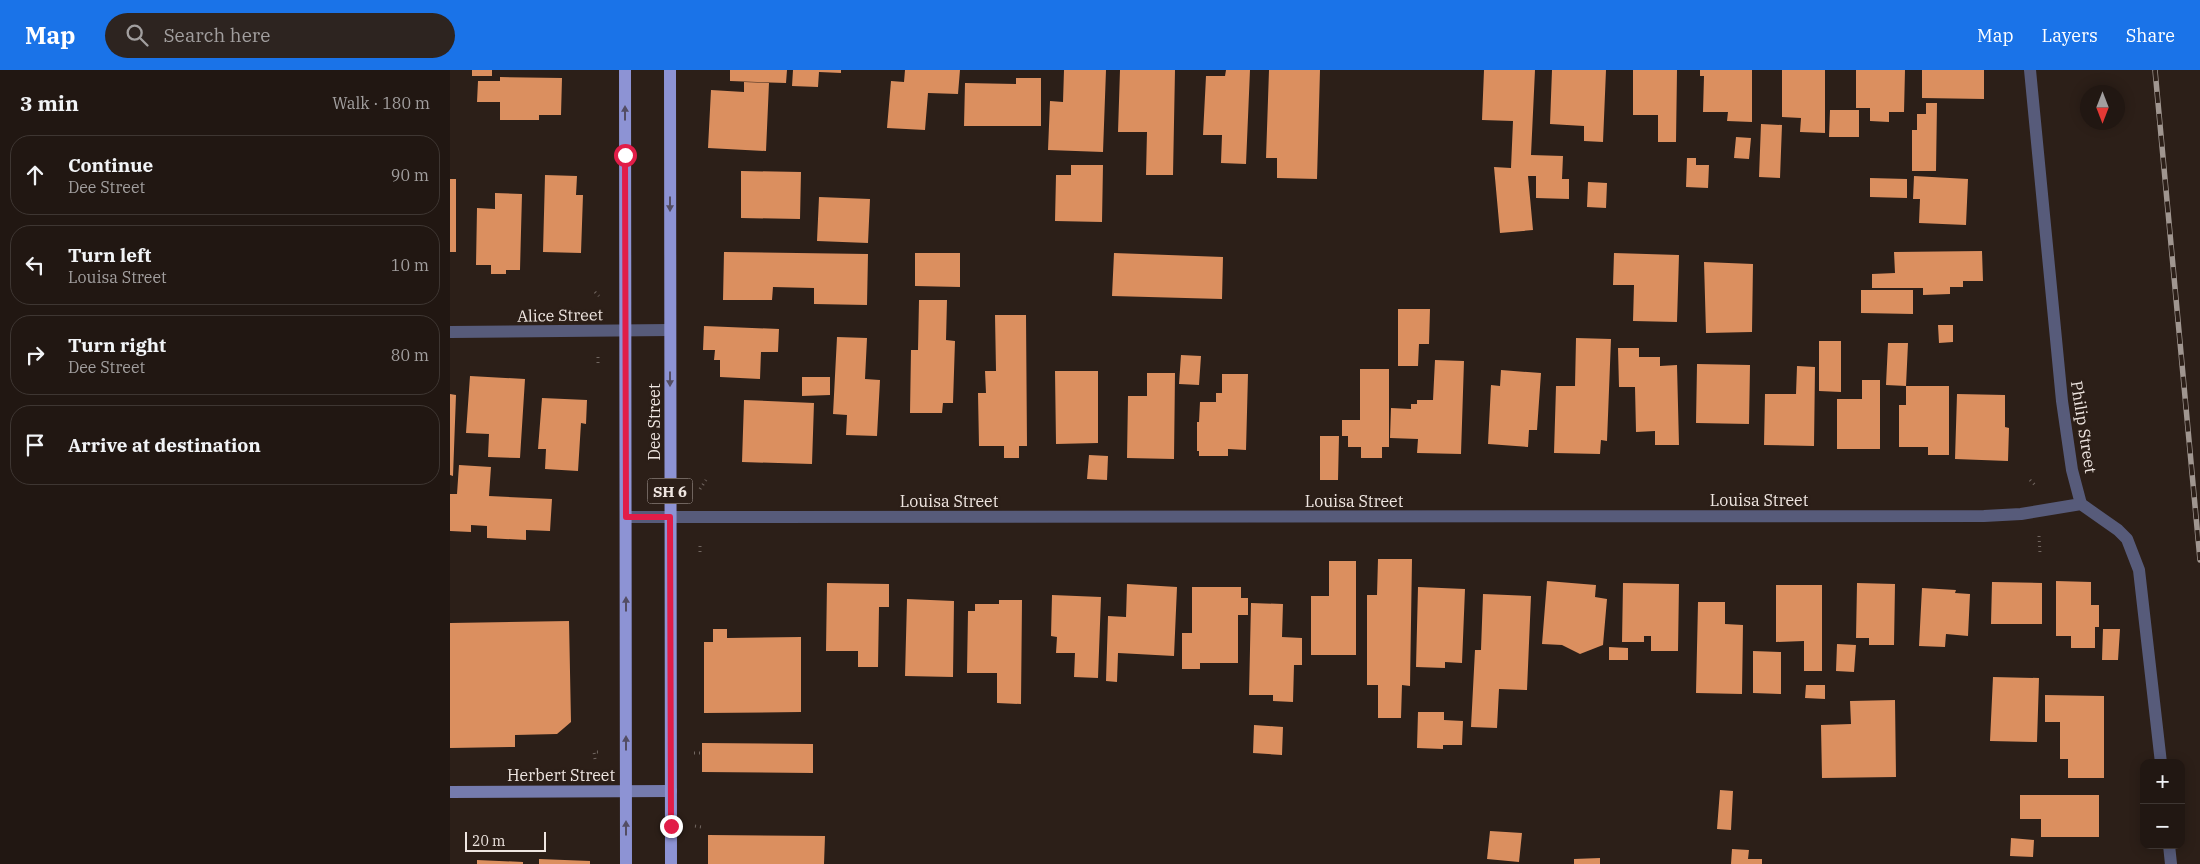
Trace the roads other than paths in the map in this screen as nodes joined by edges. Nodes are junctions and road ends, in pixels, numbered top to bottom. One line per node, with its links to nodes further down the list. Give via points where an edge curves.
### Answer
1 (625, 70): 4 (main road, Dee Street / SH 6, one-way to 1)
2 (670, 70): 5 (main road, Dee Street / SH 6, one-way to 5)
3 (2030, 70): 7 (street, Philip Street, via 2062,401 2070,461)
4 (625, 330): 5 (street, Alice Street); 6 (street, Alice Street); 8 (main road, Dee Street / SH 6)
5 (670, 330): 9 (main road, Dee Street / SH 6, one-way to 9)
6 (450, 332)
7 (2081, 504): 9 (street, Louisa Street, via 2021,514 1974,516); 10 (street, via 2127,540 2139,570)
8 (626, 517): 9 (street, Louisa Street); 11 (main road, Dee Street / SH 6, one-way to 8)
9 (670, 517): 12 (main road, Dee Street / SH 6)
10 (2161, 759)
11 (626, 791): 12 (main road, Herbert Street); 13 (main road, Herbert Street); 15 (main road, Dee Street / SH 6, one-way to 11)
12 (671, 791): 16 (main road, Dee Street / SH 6)
13 (450, 792)
14 (2169, 849): 17 (street)
15 (626, 864)
16 (672, 864)
17 (2171, 864)

